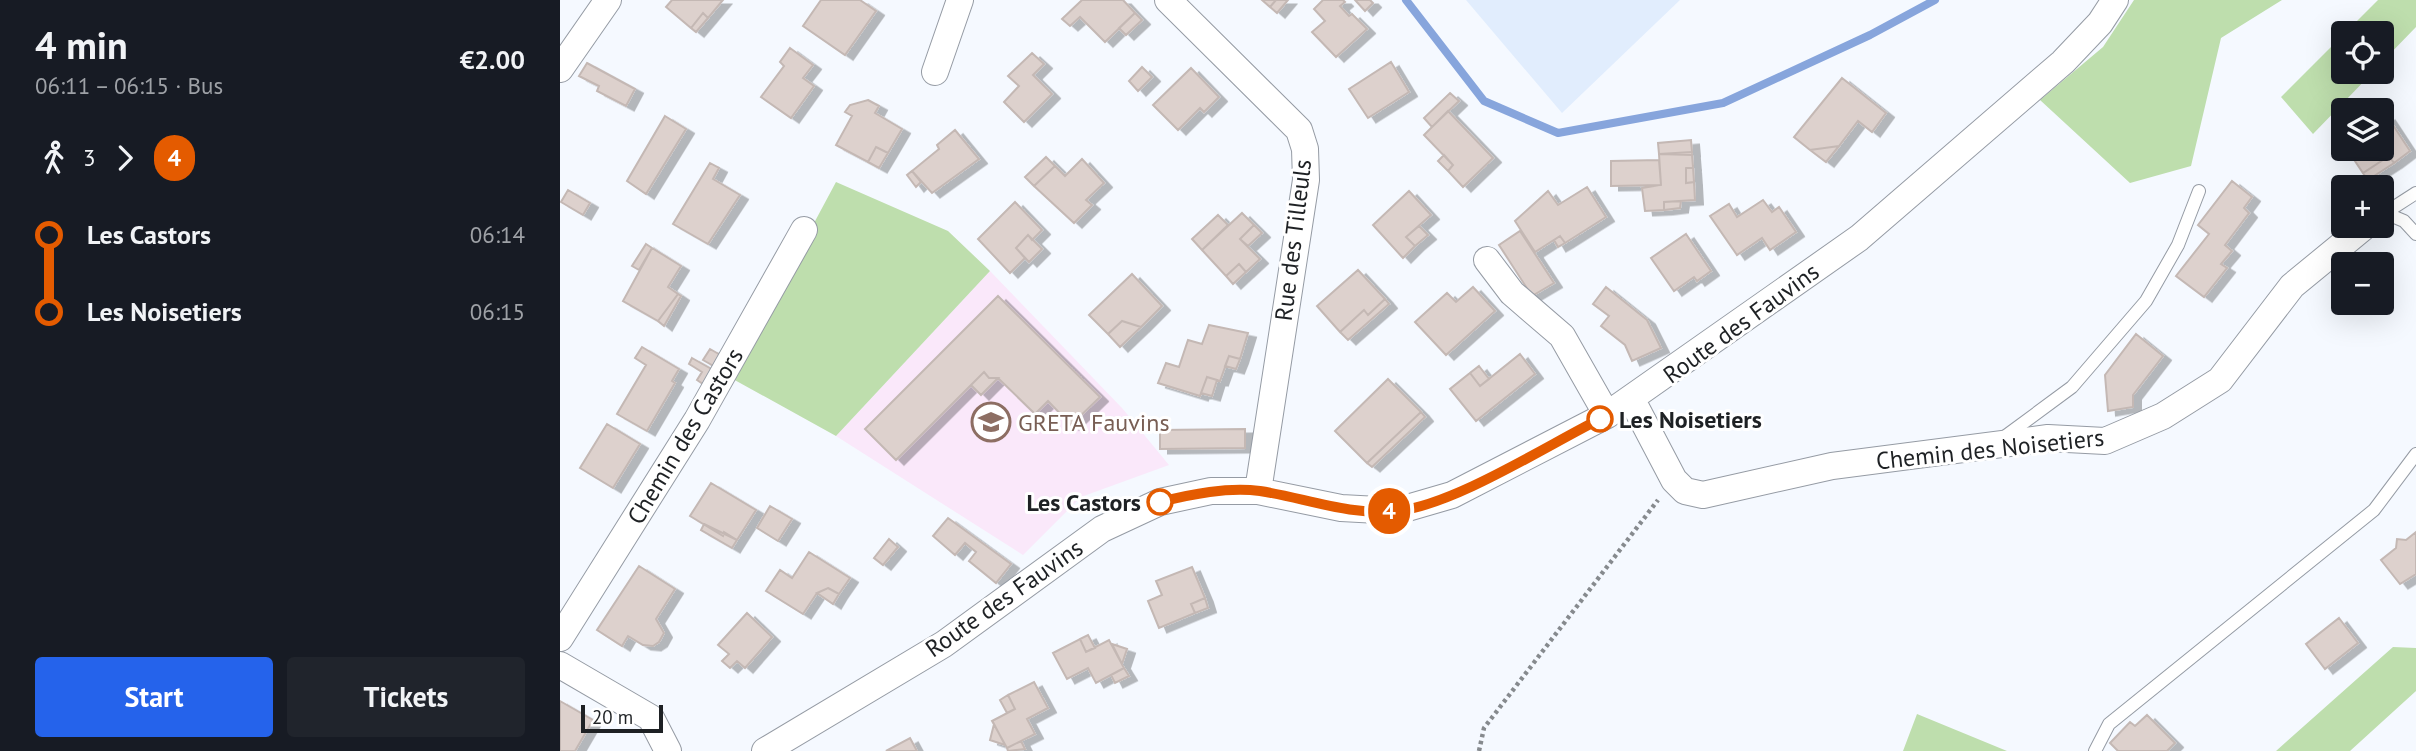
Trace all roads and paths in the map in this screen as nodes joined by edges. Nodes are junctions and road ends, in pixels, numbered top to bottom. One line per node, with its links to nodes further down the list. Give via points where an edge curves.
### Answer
1 (608, 0): 5 (street)
2 (960, 0): 6 (street)
3 (1168, 0): 20 (street, Rue des Tilleuls, via 1299,130 1306,149 1306,180)
4 (2115, 0): 15 (street, Route des Fauvins, via 2100,23 2063,61 1859,238)
5 (560, 69)
6 (935, 72)
7 (2199, 191): 17 (lane, via 2178,245 2146,301 2072,387)
8 (2416, 193): 9 (lane)
9 (2394, 207)
10 (2394, 221): 12 (lane, via 2404,222)
11 (804, 230): 21 (street, Chemin des Castors, via 698,421)
12 (2416, 234)
13 (2352, 238): 17 (street, Chemin des Noisetiers, via 2292,286 2220,380 2163,416 2105,441 2048,438)
14 (1487, 260): 16 (street, via 1512,293 1562,336)
15 (1632, 400): 16 (street, Route des Fauvins); 19 (street)
16 (1607, 415): 20 (street, Route des Fauvins, via 1452,495 1397,511 1371,512)
17 (1991, 446): 19 (street, Chemin des Noisetiers, via 1832,466 1703,495 1685,491)
18 (2416, 454): 27 (lane, via 2374,510 2109,724)
19 (1674, 480): 26 (path, via 1531,662 1485,728)
20 (1258, 491): 23 (street, Route des Fauvins, via 1186,495 1128,514 1078,545 944,644)
21 (560, 638)
22 (560, 665): 24 (street, via 651,718)
23 (773, 746): 25 (street, Route des Fauvins)
24 (668, 751)
25 (747, 751)
26 (1479, 751)
27 (2095, 751)

